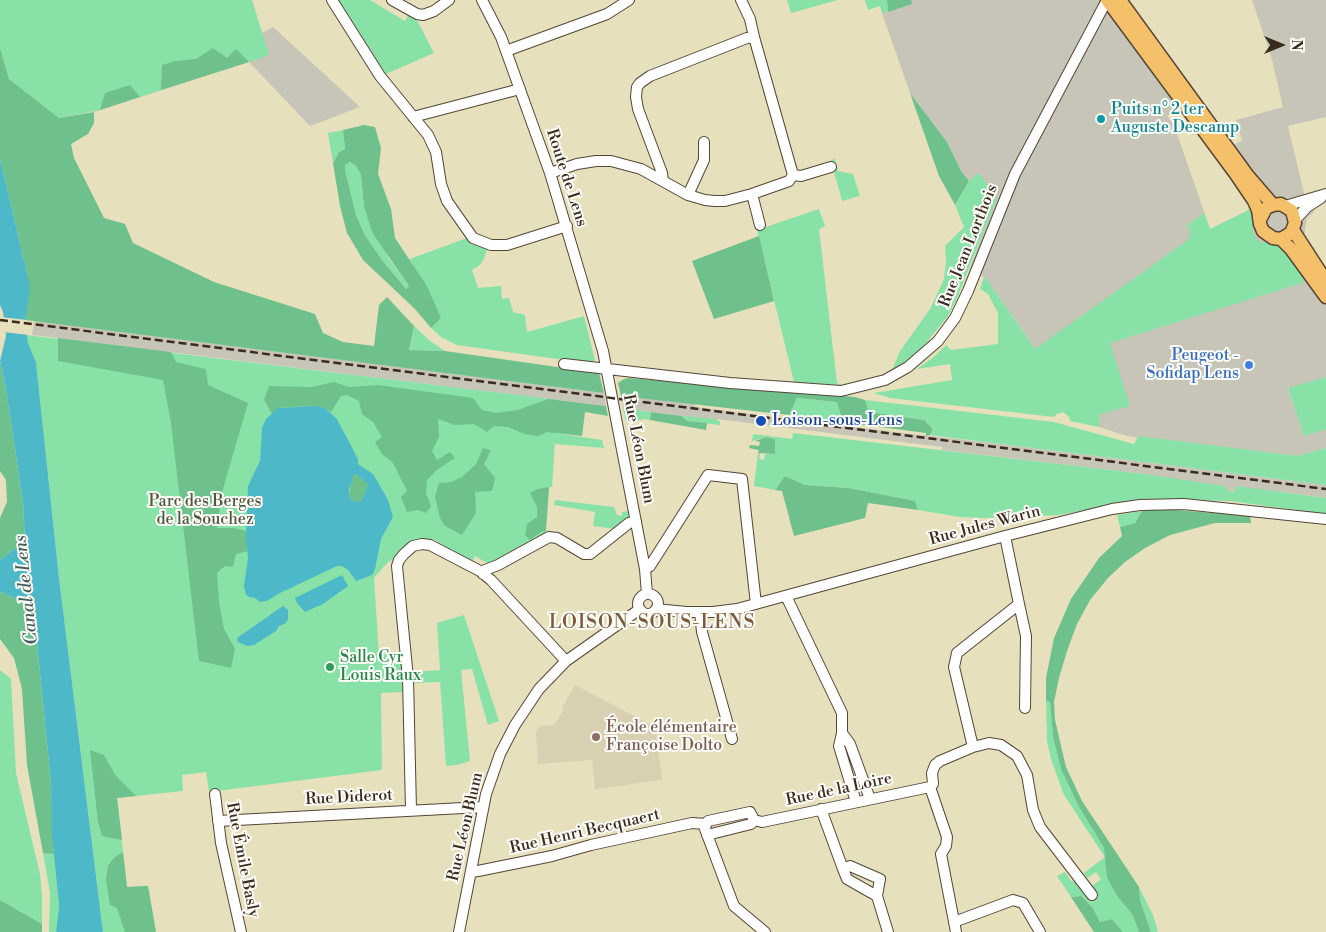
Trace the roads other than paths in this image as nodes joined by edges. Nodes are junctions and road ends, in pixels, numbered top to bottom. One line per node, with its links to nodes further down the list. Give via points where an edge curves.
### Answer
1 (332, 0): 12 (street, via 384,82)
2 (392, 0): 3 (street, via 423,15)
3 (449, 0)
4 (482, 0): 10 (street, Route de Lens)
5 (630, 0): 10 (street, via 607,14)
6 (741, 0): 9 (street)
7 (1107, 0): 24 (main road, via 1254,201); 33 (street, Rue Jean Lorthois, via 1015,174 955,318 938,341 908,367 885,380 841,391)
8 (1120, 0): 23 (main road, via 1248,176)
9 (754, 37): 14 (street, via 650,76 640,83 636,97 638,109); 18 (street)
10 (506, 51): 11 (street, Route de Lens)
11 (520, 90): 12 (street); 17 (street, Route de Lens)
12 (413, 117): 27 (street, via 433,144 447,201 474,238 491,245 507,245)
13 (704, 142): 22 (street, via 704,160)
14 (654, 152): 16 (street, via 651,160); 19 (street)
15 (831, 167): 18 (street, via 801,176)
16 (636, 168): 17 (street, via 611,161 596,161); 19 (street)
17 (550, 173): 27 (street, Route de Lens)
18 (793, 175): 20 (street, via 789,181)
19 (663, 181): 22 (street)
20 (752, 194): 22 (street, via 725,201); 25 (street)
21 (1326, 194): 23 (street); 26 (street, via 1307,207)
22 (688, 195)
23 (1279, 205): 24 (main road, via 1263,212); 26 (main road, via 1292,211)
24 (1260, 220): 28 (main road, via 1266,234)
25 (760, 225)
26 (1294, 225): 28 (main road); 29 (main road)
27 (567, 226): 33 (street, Route de Lens)
28 (1281, 239): 31 (main road)
29 (1321, 264): 30 (main road)
30 (1326, 281)
31 (1326, 297)
32 (564, 364): 33 (street, Rue Jean Lorthois)
33 (607, 370): 35 (street, Rue Léon Blum)
34 (1326, 519): 36 (street, Rue Jules Warin, via 1208,506 1155,504 1112,509)
35 (636, 521): 37 (street, Rue Léon Blum); 38 (street, via 590,554 549,537 485,570)
36 (1005, 536): 40 (street, Rue Jules Warin); 42 (street)
37 (645, 569): 39 (street, Rue Léon Blum); 41 (street, via 708,475 742,479)
38 (483, 574): 46 (street); 57 (street, via 430,545 422,544 413,546 397,566 408,678)
39 (647, 594): 43 (street, via 639,599); 44 (street, via 657,600)
40 (786, 596): 41 (street, Rue Jules Warin); 48 (street, via 842,713)
41 (756, 604): 45 (street, Rue Jules Warin)
42 (1019, 604): 47 (street, via 1026,636); 50 (street, via 957,653 954,667)
43 (640, 609): 44 (street, via 646,613); 46 (street, Rue Léon Blum)
44 (656, 609): 45 (street, Rue Jules Warin)
45 (700, 612): 49 (street, via 702,632)
46 (566, 661): 55 (street, Rue Léon Blum, via 539,689 515,725 493,771)
47 (1024, 708)
48 (842, 732): 53 (street, via 850,744); 54 (street, via 839,746)
49 (732, 739)
50 (973, 747): 51 (street, via 935,765); 62 (street, via 989,743 1001,745 1017,756 1027,775 1033,810 1040,827)
51 (930, 787): 53 (street, Rue de la Loire); 64 (street, via 947,837 941,854)
52 (214, 794): 58 (street, Rue Émile Basly)
53 (870, 799): 54 (street, Rue de la Loire)
54 (856, 802): 56 (street, Rue de la Loire)
55 (482, 808): 57 (street, Rue Diderot); 61 (street, Rue Léon Blum)
56 (821, 809): 59 (street, Rue de la Loire, via 762,822 754,820 751,824); 60 (street)
57 (411, 810): 58 (street, Rue Diderot)
58 (218, 821): 65 (street, Rue Émile Basly)
59 (706, 829): 61 (street, Rue Henri Becquaert, via 692,823); 67 (street, via 734,906)
60 (843, 869): 63 (street, via 847,880); 63 (street, via 850,866 880,879)
61 (471, 872): 66 (street, Rue Léon Blum)
62 (1092, 895)
63 (877, 896): 68 (street)
64 (955, 929): 69 (street, via 1013,900 1023,903)
65 (241, 932)
66 (459, 932)
67 (765, 932)
68 (888, 932)
69 (1040, 932)

